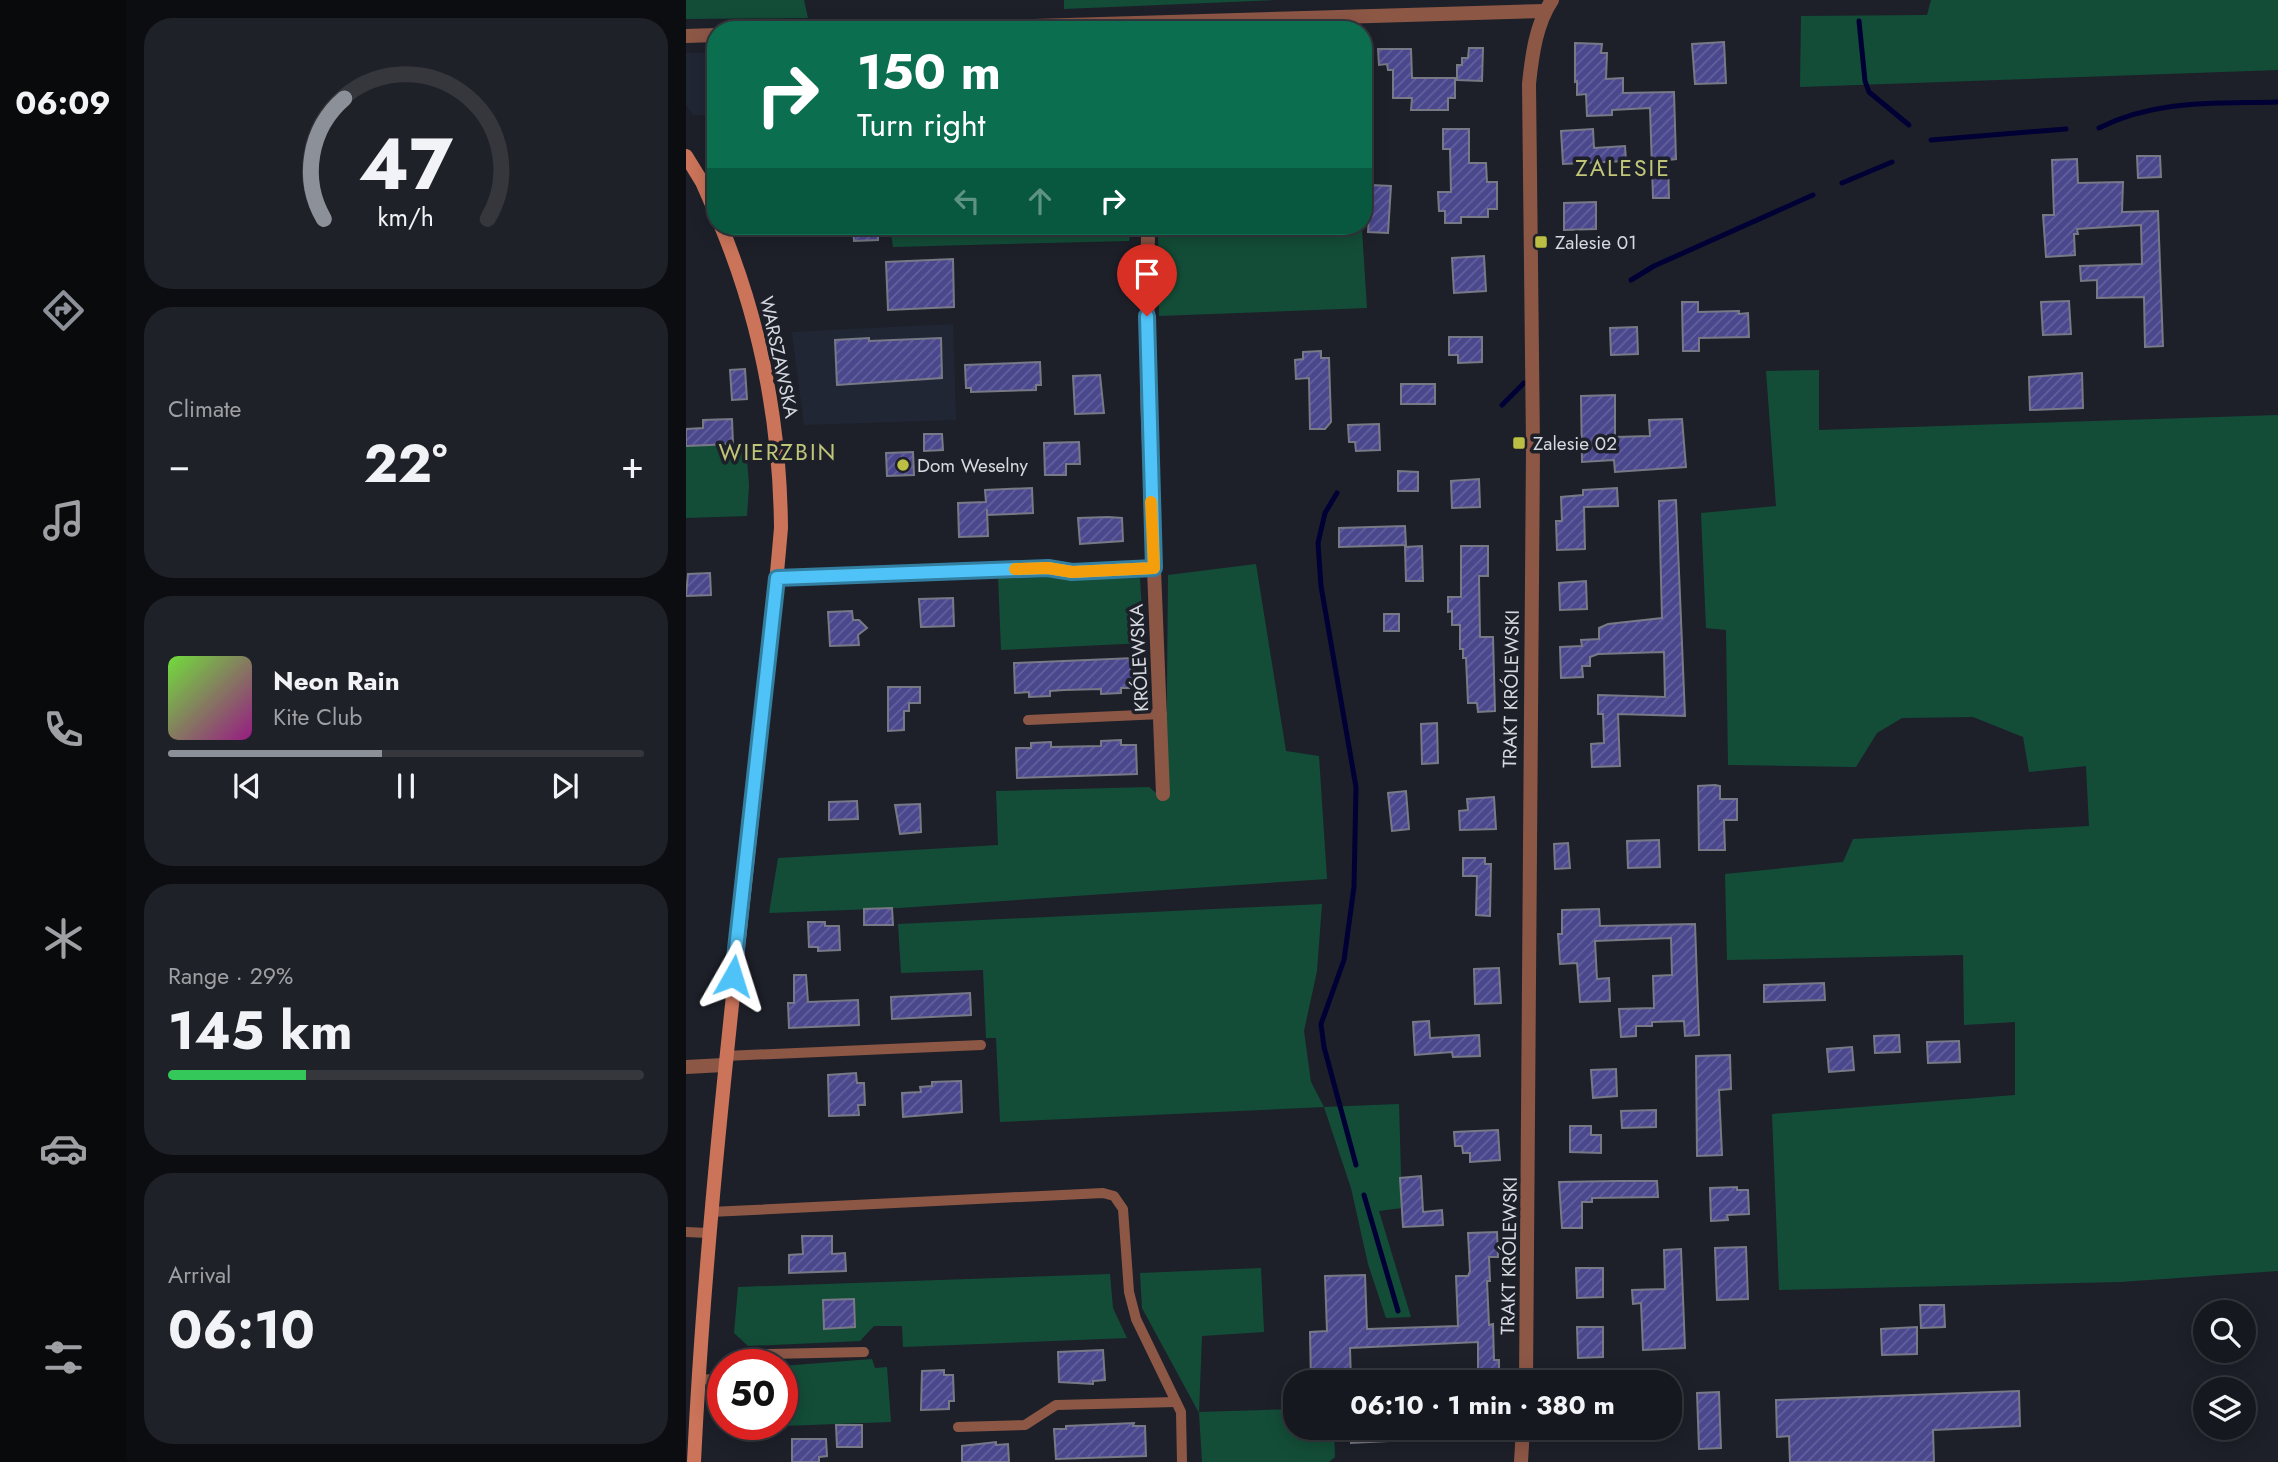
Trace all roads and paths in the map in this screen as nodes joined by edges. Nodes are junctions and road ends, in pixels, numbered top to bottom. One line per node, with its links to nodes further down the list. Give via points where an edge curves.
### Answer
1 (1548, 5): 2 (street); 22 (street, TRAKT KRÓLEWSKI, via 1532,53 1529,84 1533,447)
2 (1247, 21)
3 (707, 35): 4 (street)
4 (686, 36)
5 (686, 156): 6 (main road)
6 (707, 194)
7 (725, 235): 10 (main road, WARSZAWSKA, via 740,272 771,393 781,480)
8 (1148, 235): 9 (street, KRÓLEWSKA, via 1147,395)
9 (1154, 568): 10 (lane); 11 (street, KRÓLEWSKA)
10 (777, 578): 15 (main road, WARSZAWSKA)
11 (1162, 714): 12 (lane); 13 (street, KRÓLEWSKA)
12 (1028, 720)
13 (1163, 794)
14 (981, 1045): 15 (lane)
15 (724, 1060): 16 (street); 17 (main road, WARSZAWSKA)
16 (686, 1067)
17 (710, 1212): 19 (main road, WARSZAWSKA); 25 (lane, via 1114,1196 1123,1209 1136,1319)
18 (686, 1231): 19 (lane)
19 (709, 1233): 23 (main road, WARSZAWSKA)
20 (864, 1352): 21 (lane)
21 (798, 1353)
22 (1526, 1370)
23 (698, 1379): 24 (lane); 28 (main road, WARSZAWSKA)
24 (707, 1379)
25 (1176, 1402): 26 (lane, via 1056,1405 1025,1425); 29 (lane, via 1181,1412)
26 (958, 1427)
27 (1522, 1440): 30 (street)
28 (694, 1462)
29 (1182, 1462)
30 (1521, 1462)

